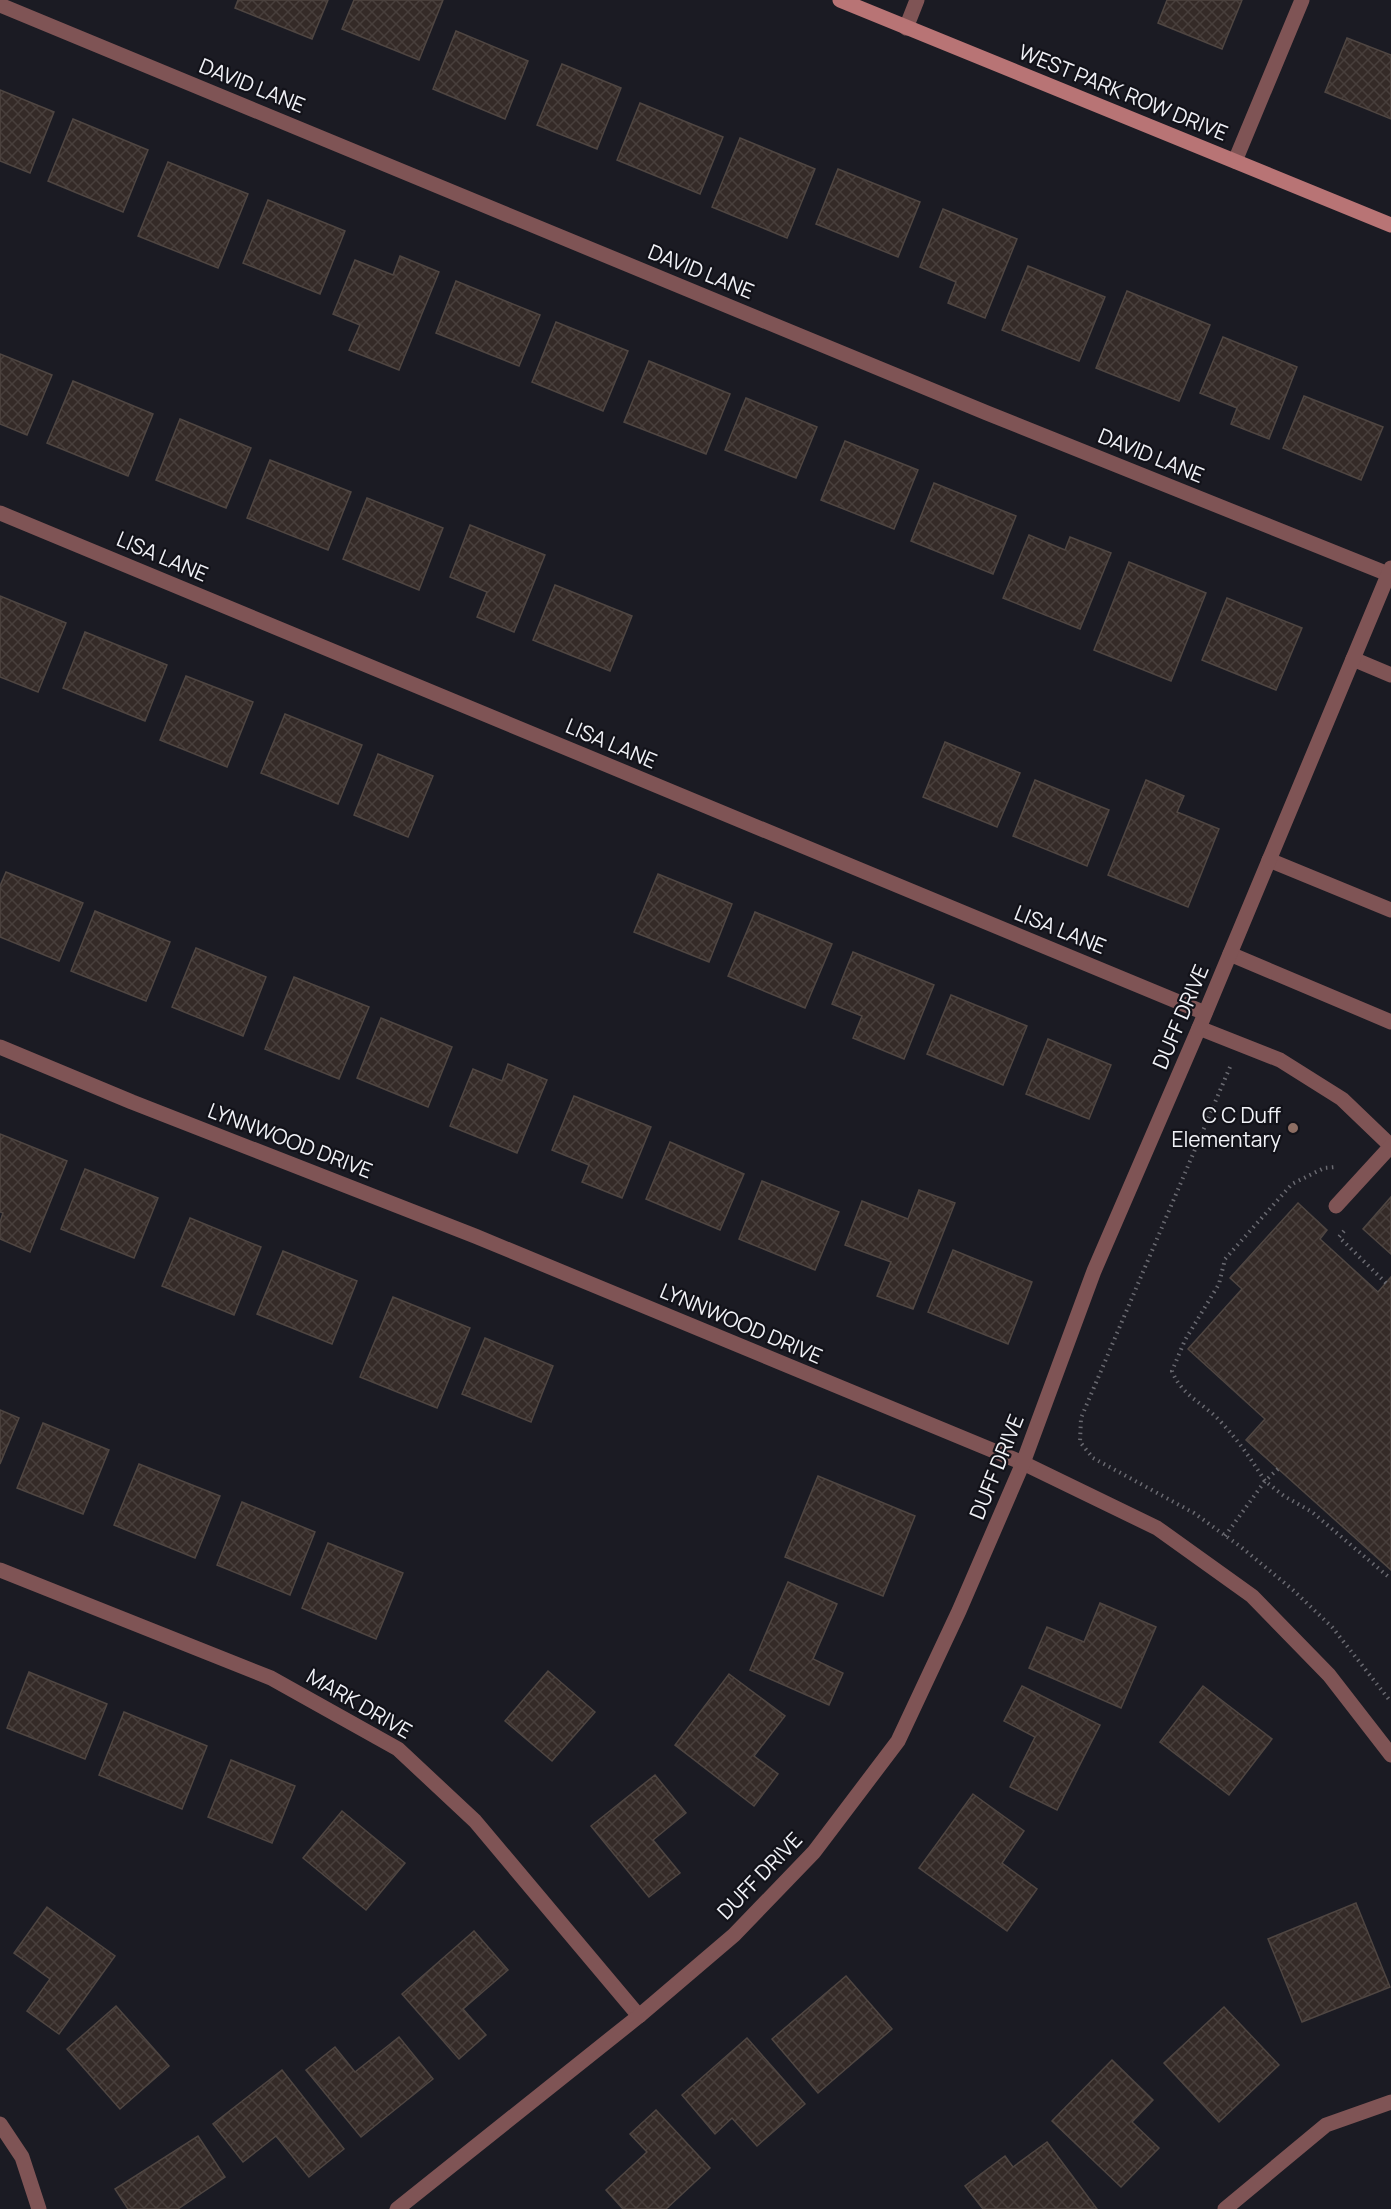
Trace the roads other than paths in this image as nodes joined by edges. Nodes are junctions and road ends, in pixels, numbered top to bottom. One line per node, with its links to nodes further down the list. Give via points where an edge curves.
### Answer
1 (840, 0): 5 (main road, WEST PARK ROW DRIVE)
2 (917, 0): 5 (street)
3 (1302, 0): 6 (street)
4 (0, 5): 9 (street, DAVID LANE, via 987,413)
5 (906, 28): 6 (main road, WEST PARK ROW DRIVE)
6 (1235, 161): 7 (main road, WEST PARK ROW DRIVE)
7 (1391, 225)
8 (0, 513): 15 (street, LISA LANE)
9 (1390, 571): 10 (street, DUFF DRIVE)
10 (1353, 659): 11 (street); 12 (street, DUFF DRIVE)
11 (1391, 675)
12 (1269, 860): 13 (street); 14 (street, DUFF DRIVE)
13 (1391, 910)
14 (1230, 954): 15 (street, DUFF DRIVE); 16 (street)
15 (1205, 1013): 17 (street, DUFF DRIVE)
16 (1391, 1022)
17 (1199, 1028): 19 (street, via 1280,1060 1342,1099); 21 (street, DUFF DRIVE, via 1094,1271)
18 (0, 1047): 21 (street, LYNNWOOD DRIVE, via 475,1236)
19 (1391, 1146): 20 (street)
20 (1336, 1206)
21 (1023, 1463): 23 (street, LYNNWOOD DRIVE, via 1157,1528 1252,1596 1329,1675); 24 (street, DUFF DRIVE, via 898,1741 814,1852 734,1935)
22 (0, 1570): 24 (street, MARK DRIVE, via 271,1678 398,1749 475,1821)
23 (1391, 1755)
24 (639, 2016): 28 (street, DUFF DRIVE)
25 (1391, 2102): 29 (street, via 1326,2126)
26 (0, 2124): 27 (street, via 22,2157)
27 (39, 2209)
28 (396, 2209)
29 (1225, 2209)

